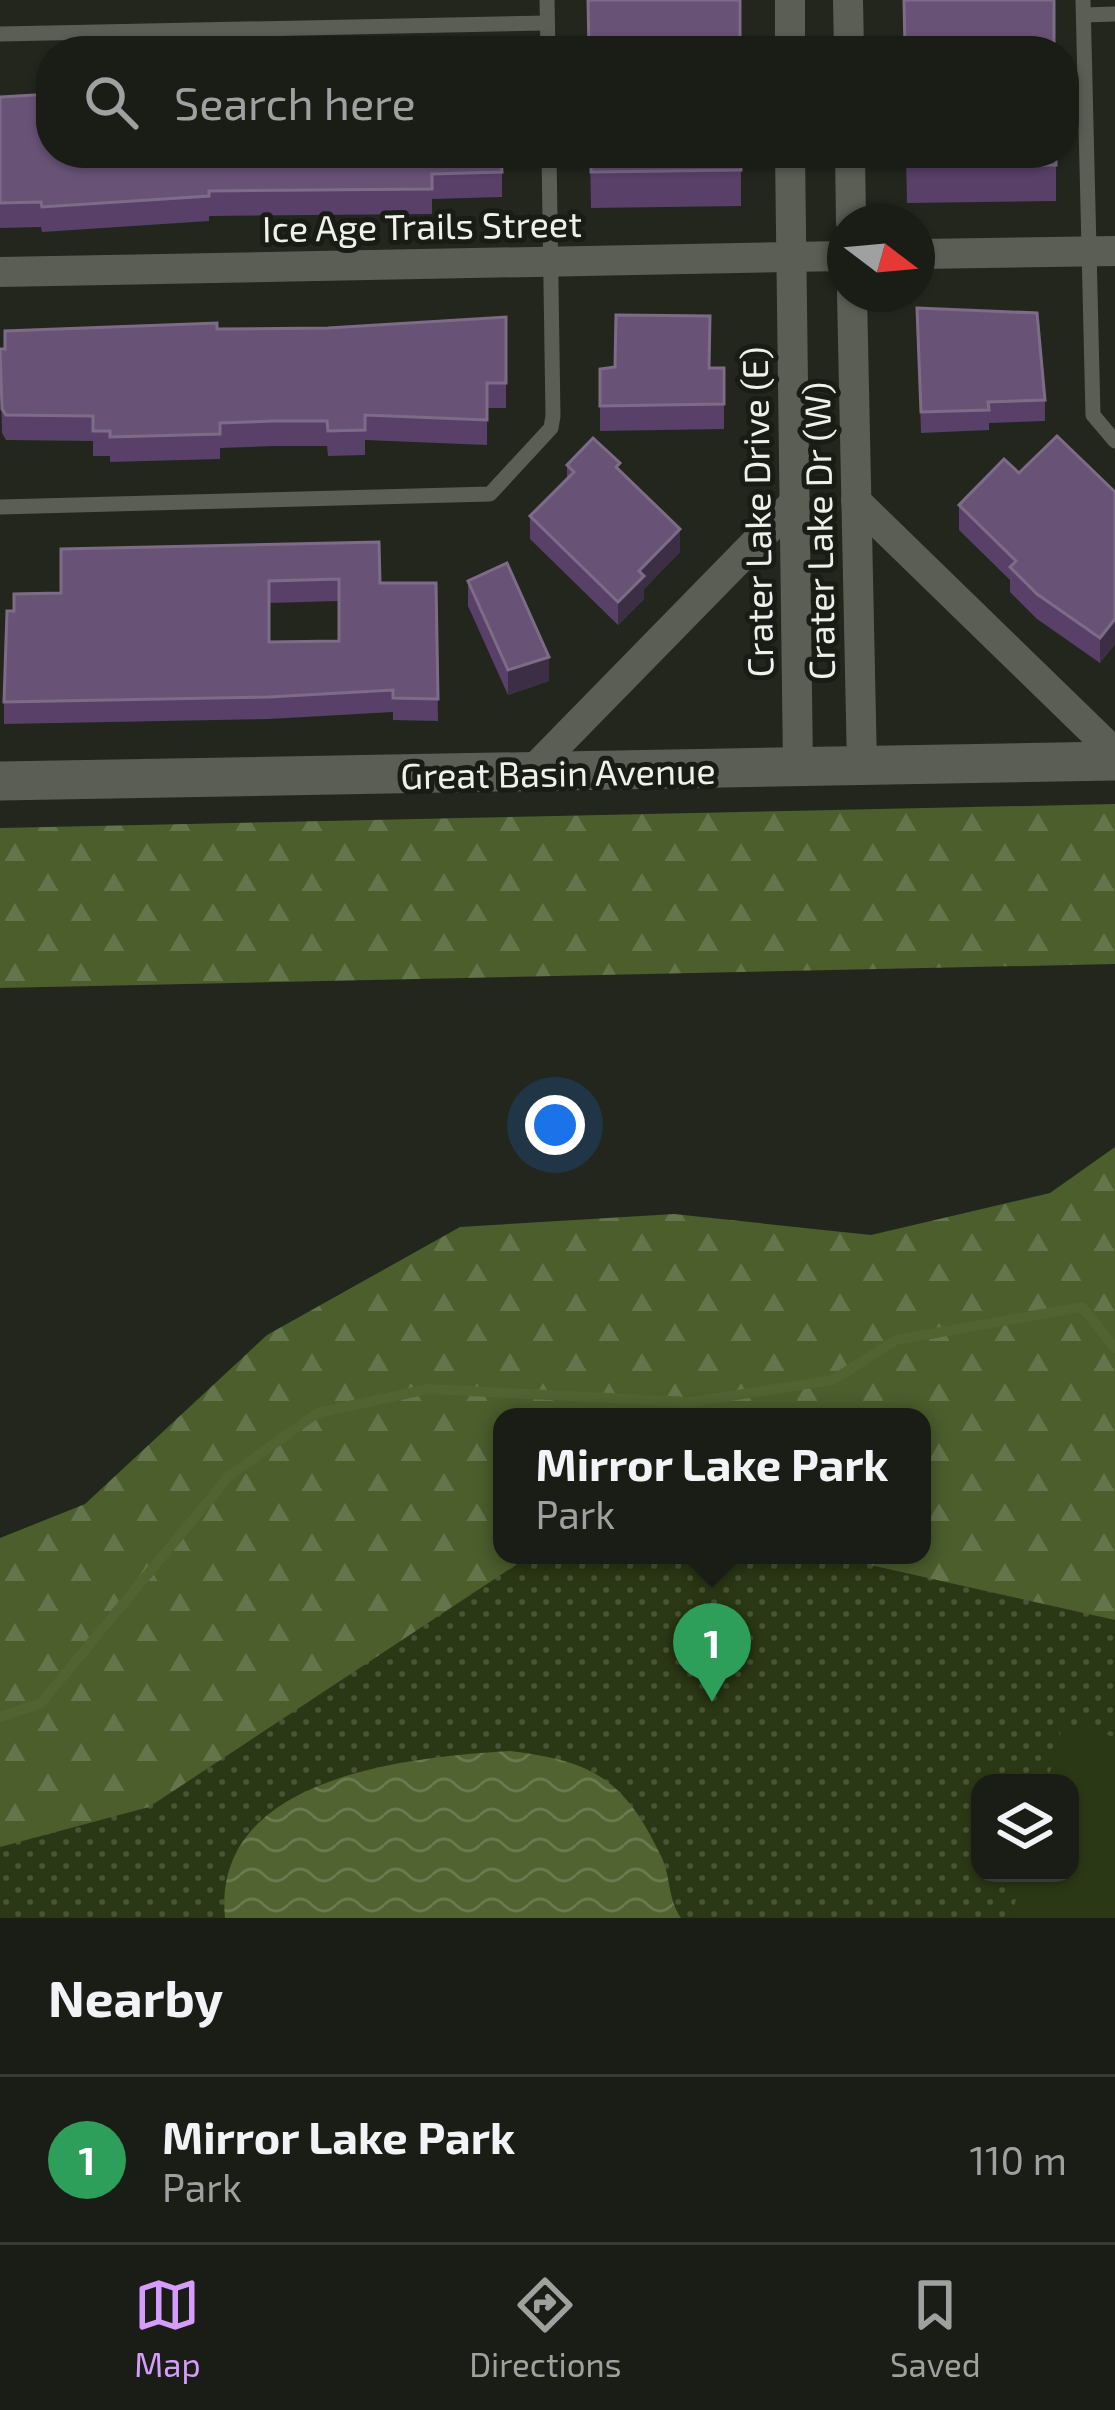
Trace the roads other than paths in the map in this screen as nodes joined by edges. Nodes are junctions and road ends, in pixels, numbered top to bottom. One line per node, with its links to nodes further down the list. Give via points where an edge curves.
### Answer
1 (547, 0): 6 (lane)
2 (790, 0): 9 (street)
3 (848, 0): 10 (street)
4 (1083, 8): 5 (lane); 15 (lane)
5 (1115, 14)
6 (547, 23): 7 (lane); 8 (lane)
7 (0, 34)
8 (547, 36)
9 (790, 36)
10 (849, 36)
11 (549, 168): 19 (lane)
12 (790, 168): 18 (street, Crater Lake Drive (E))
13 (850, 168): 14 (street)
14 (850, 204)
15 (1102, 252): 16 (street); 22 (lane, via 1093,415)
16 (935, 254)
17 (827, 256): 18 (street, Ice Age Trails Street)
18 (791, 257): 19 (street, Ice Age Trails Street); 24 (street, Crater Lake Drive (E))
19 (551, 261): 20 (street, Ice Age Trails Street); 25 (lane, via 551,428 483,497)
20 (0, 272)
21 (852, 312): 23 (street, Crater Lake Dr (W))
22 (1115, 441)
23 (856, 501): 26 (street); 28 (street, Crater Lake Dr (W))
24 (795, 502): 27 (street, Crater Lake Drive (E)); 29 (street)
25 (0, 507)
26 (1115, 757): 28 (street, Great Basin Avenue)
27 (798, 766): 28 (street, Great Basin Avenue); 29 (street, Great Basin Avenue)
28 (862, 766)
29 (530, 773): 30 (street, Great Basin Avenue)
30 (0, 781)

